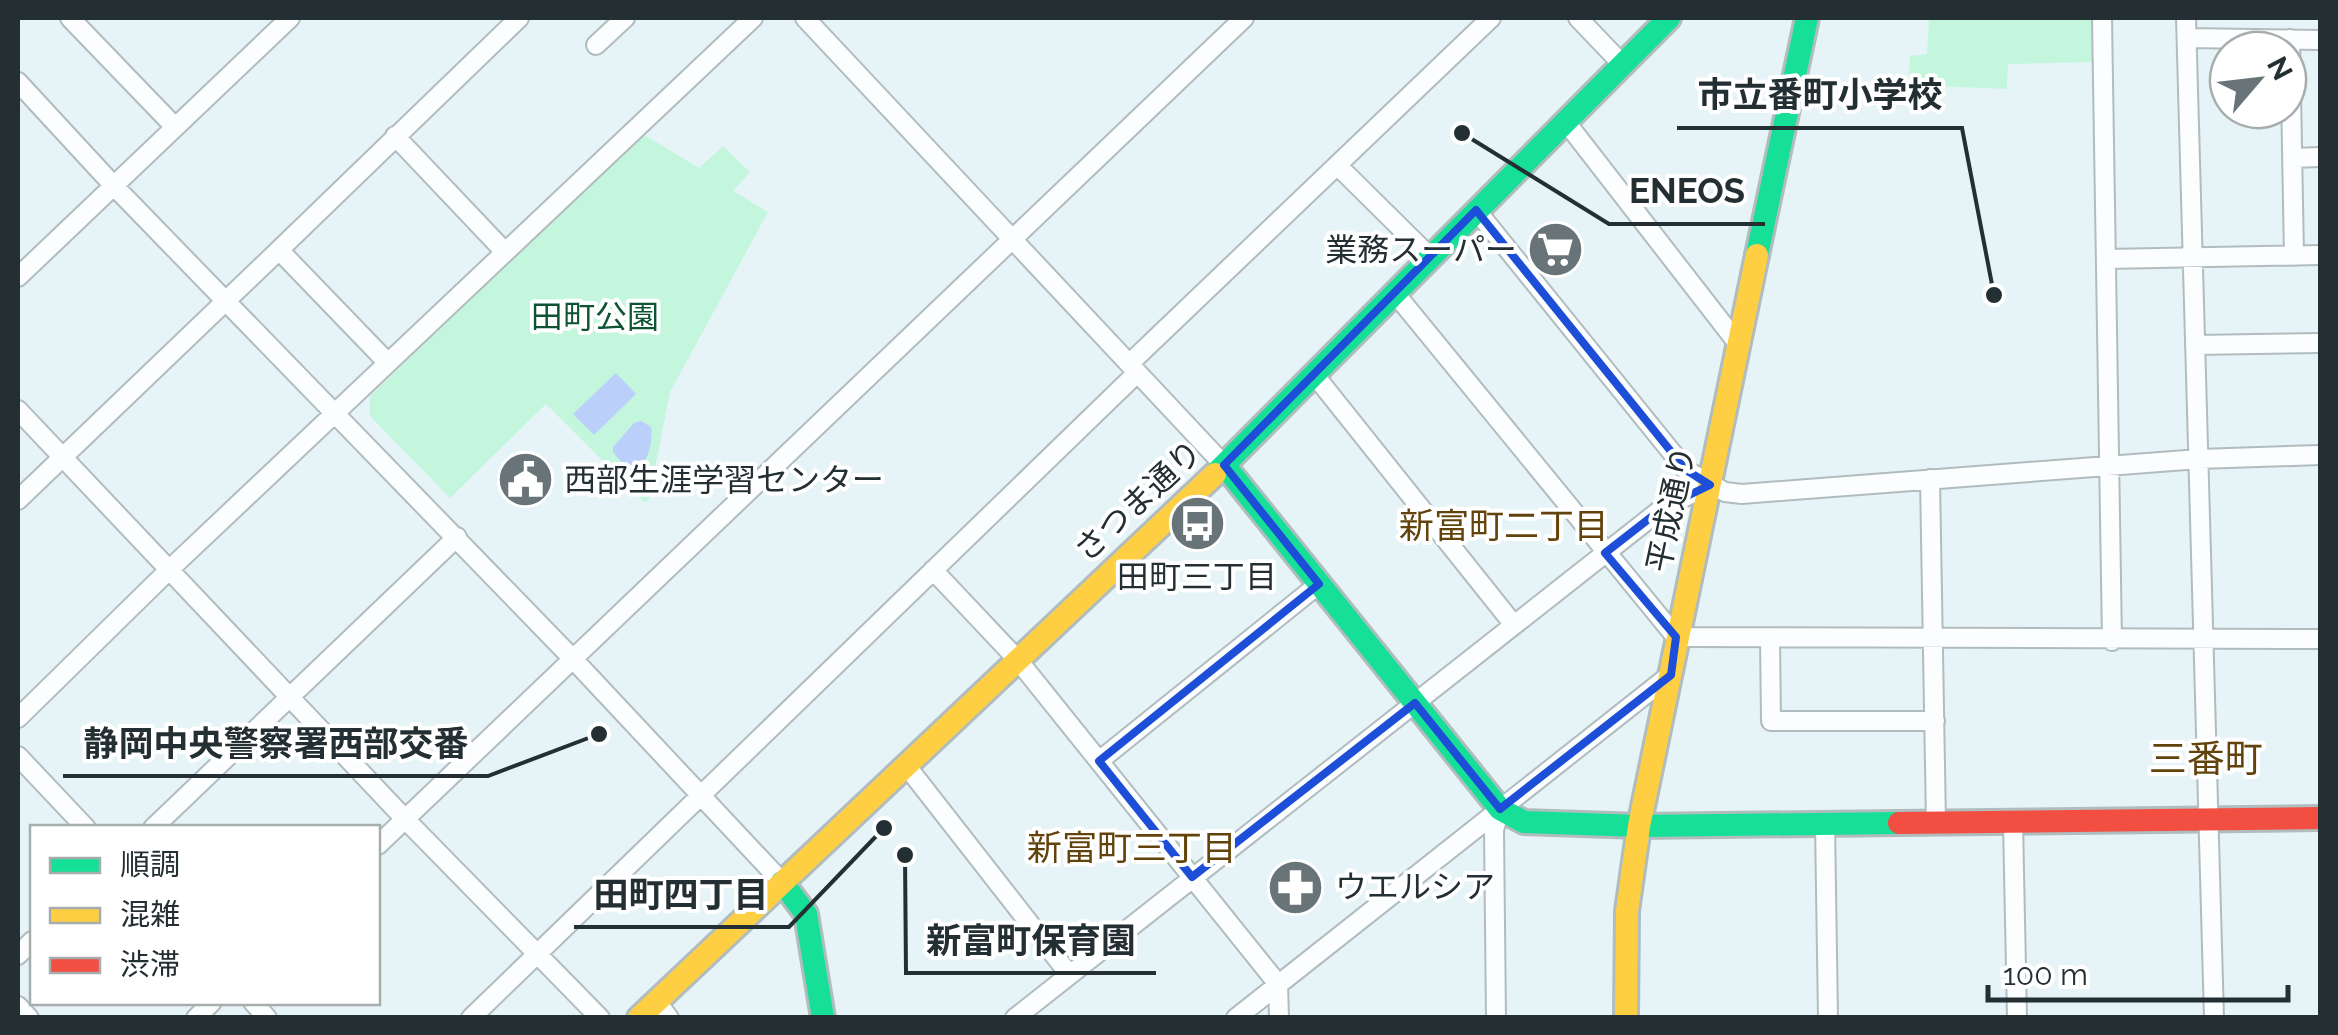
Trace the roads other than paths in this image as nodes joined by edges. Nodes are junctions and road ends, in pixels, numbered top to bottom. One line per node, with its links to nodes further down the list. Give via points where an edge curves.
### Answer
1 (70, 18): 20 (street)
2 (290, 18): 20 (street)
3 (519, 18): 22 (street)
4 (624, 18): 16 (street)
5 (753, 18): 30 (street)
6 (805, 18): 28 (street)
7 (1244, 18): 28 (street)
8 (1492, 18): 25 (street)
9 (1578, 18): 17 (street)
10 (1668, 18): 17 (street, さつま通り)
11 (1807, 18): 40 (street, 平成通り)
12 (2102, 18): 35 (street)
13 (2186, 18): 14 (street)
14 (2187, 38): 15 (street); 34 (street)
15 (2208, 38)
16 (596, 45)
17 (1623, 65): 19 (street, さつま通り)
18 (18, 82): 26 (street)
19 (1566, 122): 27 (street, さつま通り); 40 (street)
20 (175, 127): 26 (street)
21 (2292, 130): 24 (street)
22 (395, 136): 29 (street); 30 (street)
23 (2320, 156): 24 (street)
24 (2292, 158): 32 (street)
25 (1338, 165): 33 (street); 43 (street)
26 (114, 186): 36 (street); 38 (street)
27 (1476, 210): 33 (street, さつま通り); 53 (street, via 1686,470)
28 (1013, 240): 43 (street); 67 (street)
29 (279, 250): 38 (street); 42 (street)
30 (505, 252): 42 (street)
31 (2320, 255): 32 (street)
32 (2294, 256): 34 (street)
33 (1430, 257): 37 (street, さつま通り)
34 (2193, 258): 35 (street); 41 (street)
35 (2106, 259): 51 (street)
36 (18, 277)
37 (1394, 292): 44 (street, さつま通り); 56 (street)
38 (227, 300): 46 (street); 48 (street)
39 (2320, 343): 41 (street)
40 (1739, 345): 53 (street, 平成通り)
41 (2196, 345): 49 (street)
42 (388, 363): 46 (street)
43 (1133, 369): 50 (street); 58 (street)
44 (1313, 372): 50 (street, さつま通り); 60 (street)
45 (18, 410): 48 (street)
46 (336, 412): 55 (street); 57 (street)
47 (2320, 455): 49 (street)
48 (63, 458): 54 (street); 57 (street)
49 (2199, 460): 51 (street); 66 (street)
50 (1224, 466): 59 (street); 68 (street, さつま通り)
51 (2110, 466): 52 (street); 65 (street)
52 (1930, 479): 53 (street, via 1742,494); 63 (street)
53 (1710, 485): 56 (street, via 1664,507); 61 (street, 平成通り)
54 (18, 500)
55 (456, 537): 67 (street); 70 (street)
56 (1606, 553): 60 (street); 61 (street)
57 (171, 568): 70 (street); 72 (street)
58 (933, 570): 68 (street); 77 (street)
59 (1319, 584): 71 (street); 75 (street)
60 (1514, 624): 71 (street)
61 (1676, 637): 62 (street); 69 (street, 平成通り)
62 (1770, 638): 63 (street); 73 (street, via 1772,720)
63 (1934, 638): 65 (street); 73 (street)
64 (2320, 639): 66 (street)
65 (2112, 641): 66 (street)
66 (2204, 641): 81 (street)
67 (573, 659): 77 (street); 80 (street)
68 (1017, 659): 75 (street); 76 (street, さつま通り)
69 (1670, 674): 78 (street); 87 (street, 平成通り)
70 (290, 698): 80 (street); 86 (street)
71 (1414, 703): 78 (street); 89 (street)
72 (18, 718)
73 (1935, 720): 83 (street)
74 (18, 756): 85 (street)
75 (1099, 761): 89 (street)
76 (905, 764): 90 (street, さつま通り); 92 (street)
77 (700, 794): 90 (street); 91 (street)
78 (1500, 809): 87 (street, via 1524,822); 93 (street); 104 (street, via 1494,830)
79 (2320, 818): 81 (street)
80 (405, 819): 88 (street); 91 (street)
81 (2209, 819): 82 (street); 108 (street)
82 (2012, 822): 83 (street); 107 (street)
83 (1936, 823): 84 (street)
84 (1824, 824): 87 (street); 106 (street)
85 (83, 825)
86 (156, 825)
87 (1640, 826): 105 (street, 平成通り, via 1627,911)
88 (380, 843)
89 (1192, 877): 92 (street); 93 (street)
90 (782, 882): 95 (street, さつま通り); 100 (street, via 806,914)
91 (537, 953): 97 (street); 98 (street)
92 (1070, 974): 101 (street)
93 (1278, 984): 102 (street); 103 (street)
94 (18, 1006): 96 (street)
95 (663, 1009): 99 (street, さつま通り)
96 (29, 1018)
97 (471, 1018)
98 (600, 1018)
99 (638, 1018)
100 (824, 1018)
101 (1014, 1018)
102 (1236, 1018)
103 (1279, 1018)
104 (1496, 1018)
105 (1626, 1018)
106 (1828, 1018)
107 (2017, 1018)
108 (2214, 1018)

